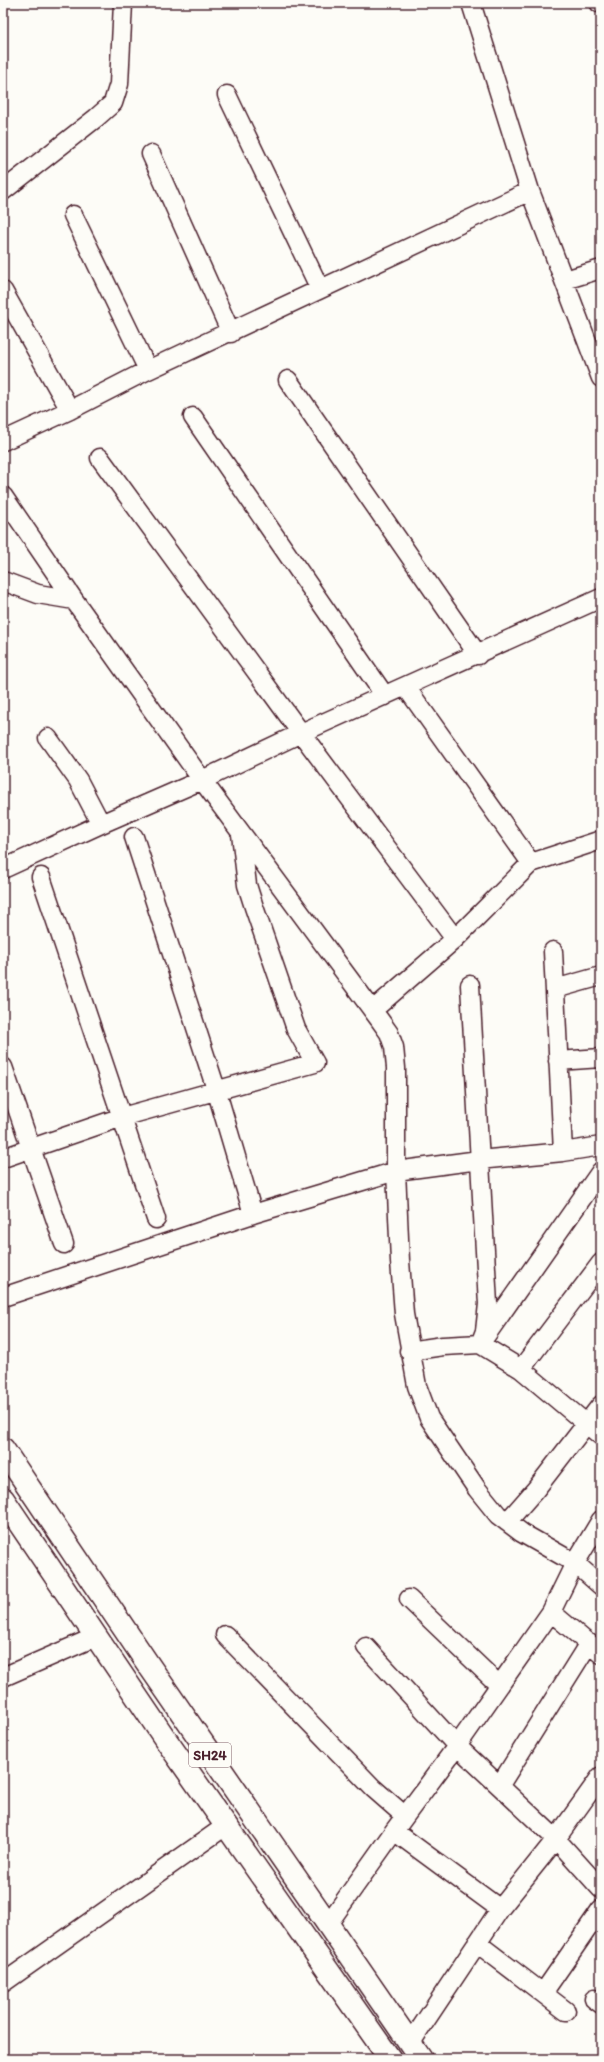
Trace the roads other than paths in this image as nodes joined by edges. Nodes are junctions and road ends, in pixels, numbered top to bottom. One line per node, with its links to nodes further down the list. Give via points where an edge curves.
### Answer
1 (123, 3): 5 (street, via 119,84 113,103)
2 (470, 3): 6 (street)
3 (227, 96): 10 (street)
4 (152, 154): 12 (street)
5 (3, 191)
6 (530, 191): 9 (street); 10 (street)
7 (73, 215): 13 (street)
8 (601, 269): 9 (street)
9 (564, 280): 14 (street)
10 (320, 289): 12 (street)
11 (3, 290): 16 (street)
12 (231, 333): 13 (street)
13 (148, 370): 16 (street)
14 (601, 378)
15 (288, 380): 24 (street)
16 (70, 410): 18 (street)
17 (192, 417): 26 (street)
18 (3, 441)
19 (100, 458): 27 (street)
20 (3, 496): 23 (street)
21 (3, 581): 23 (street, via 38,594)
22 (601, 598): 24 (street)
23 (74, 600): 29 (street)
24 (478, 655): 25 (street)
25 (406, 687): 26 (street); 34 (street)
26 (385, 696): 27 (street)
27 (301, 733): 29 (street); 37 (street)
28 (48, 738): 30 (street, via 78,780)
29 (202, 780): 30 (street); 31 (street)
30 (101, 824): 35 (street)
31 (242, 834): 42 (street); 46 (street, via 246,879 254,907 296,1029 315,1063)
32 (134, 837): 46 (street)
33 (601, 840): 34 (street)
34 (532, 863): 37 (street)
35 (3, 869)
36 (41, 877): 47 (street)
37 (455, 939): 42 (street)
38 (553, 951): 41 (street)
39 (601, 976): 41 (street)
40 (470, 985): 52 (street)
41 (555, 989): 44 (street)
42 (373, 1010): 54 (street, via 389,1033 394,1047)
43 (601, 1058): 44 (street)
44 (558, 1061): 50 (street)
45 (3, 1067): 49 (street)
46 (216, 1089): 47 (street); 55 (street)
47 (122, 1117): 49 (street); 56 (street)
48 (601, 1146): 50 (street)
49 (30, 1149): 51 (street); 57 (street)
50 (563, 1152): 52 (street)
51 (3, 1158)
52 (479, 1160): 54 (street); 60 (street, via 488,1304 485,1332)
53 (601, 1171): 60 (street)
54 (396, 1172): 55 (street); 61 (street, via 404,1314)
55 (253, 1214): 59 (street)
56 (156, 1219)
57 (64, 1244)
58 (601, 1263): 62 (street)
59 (3, 1297)
60 (480, 1344): 61 (street); 62 (street)
61 (410, 1351): 69 (street, via 417,1386 429,1418 477,1489)
62 (521, 1369): 64 (street)
63 (601, 1405): 64 (street)
64 (587, 1424): 65 (street); 69 (street)
65 (601, 1436)
66 (3, 1449): 90 (main road, SH24)
67 (3, 1499): 75 (main road, SH24)
68 (601, 1520): 70 (street)
69 (507, 1522): 70 (street)
70 (576, 1562): 71 (street); 73 (street)
71 (601, 1586)
72 (410, 1599): 79 (street)
73 (551, 1612): 77 (street); 79 (street)
74 (225, 1635): 83 (street, via 373,1788)
75 (95, 1637): 78 (street); 84 (main road, SH24)
76 (366, 1647): 80 (street)
77 (595, 1649): 82 (street)
78 (3, 1677)
79 (499, 1685): 80 (street)
80 (457, 1746): 82 (street); 83 (street)
81 (601, 1776): 86 (street)
82 (500, 1785): 86 (street)
83 (405, 1816): 85 (street)
84 (227, 1825): 92 (street); 96 (main road, SH24)
85 (394, 1831): 88 (street); 90 (street)
86 (556, 1839): 87 (street); 88 (street)
87 (601, 1889)
88 (500, 1909): 91 (street)
89 (601, 1909): 93 (street)
90 (328, 1924): 95 (main road, SH24)
91 (477, 1943): 93 (street); 95 (street)
92 (3, 1983)
93 (543, 1993): 94 (street)
94 (566, 2011)
95 (415, 2051)
96 (390, 2059)

